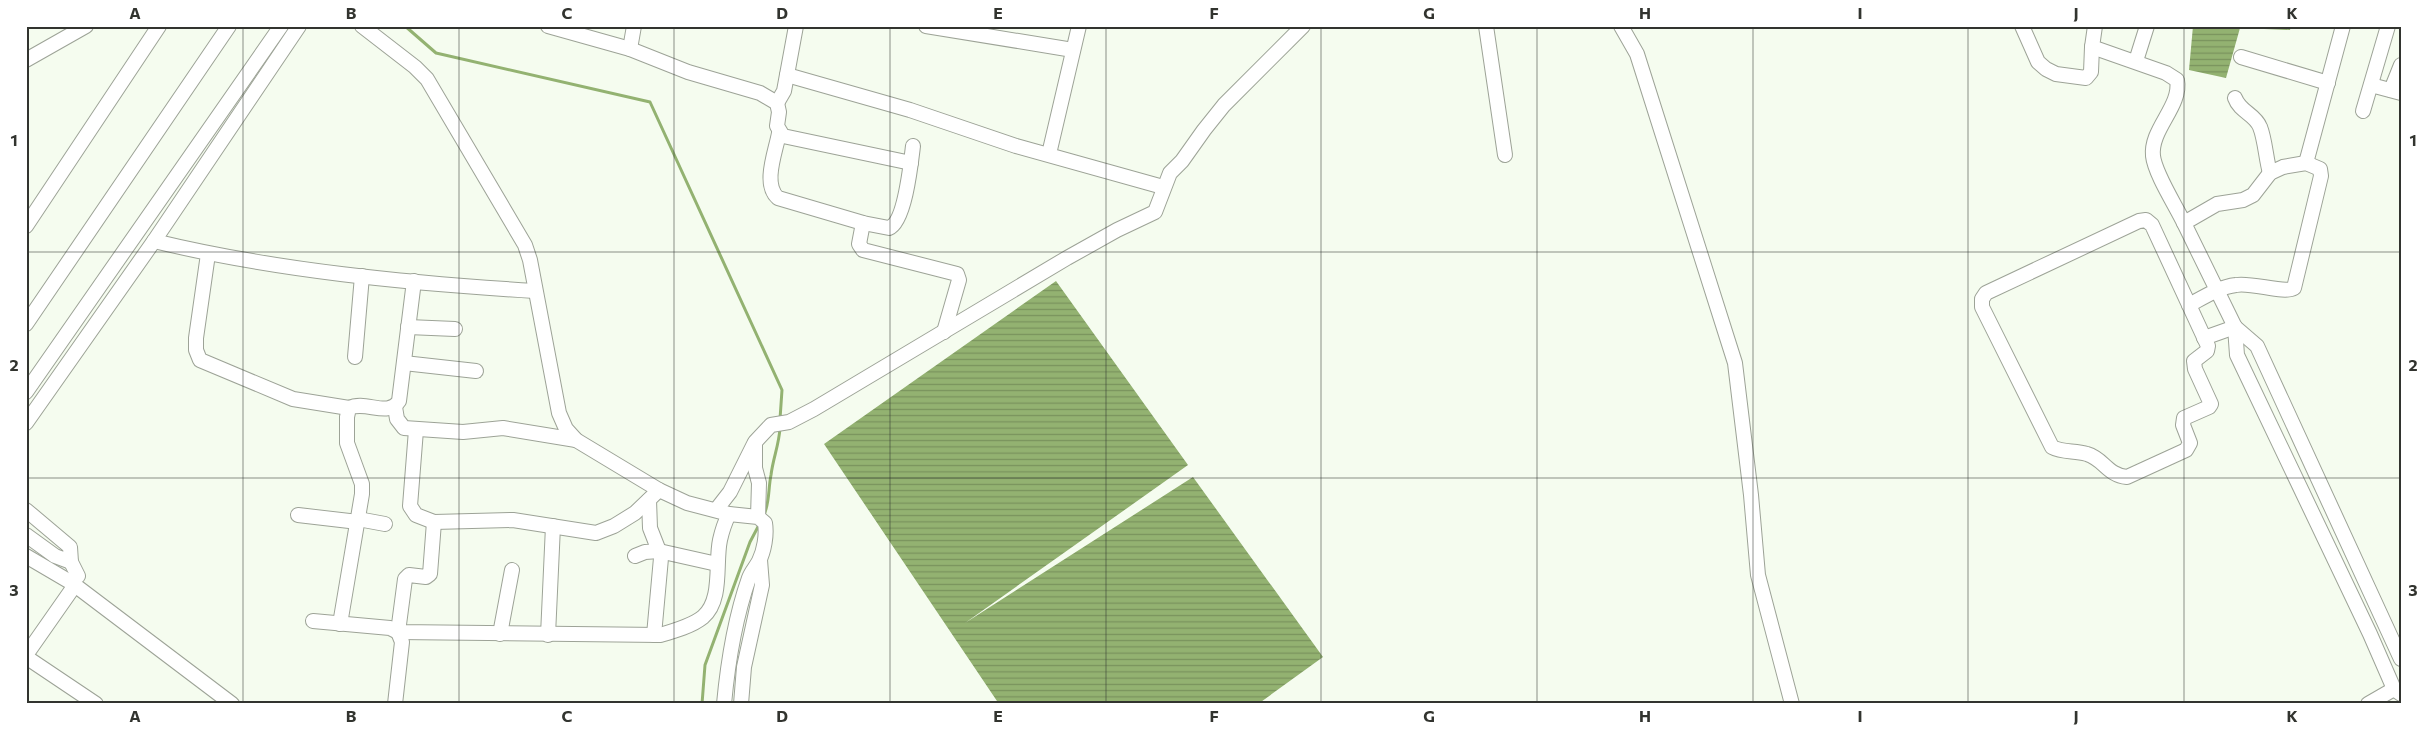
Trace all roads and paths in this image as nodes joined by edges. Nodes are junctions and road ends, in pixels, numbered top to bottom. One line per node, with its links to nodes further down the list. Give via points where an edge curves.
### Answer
1 (86, 26): 25 (street)
2 (159, 26): 45 (street)
3 (229, 26): 53 (street)
4 (281, 26): 62 (street)
5 (299, 26): 46 (street)
6 (362, 26): 51 (street, via 428,79 522,238 530,260)
7 (634, 26): 22 (street)
8 (796, 26): 28 (street)
9 (926, 26): 23 (street)
10 (1078, 26): 23 (street)
11 (1303, 26): 42 (street, via 1224,105)
12 (1486, 26): 38 (street)
13 (1620, 26): 101 (street, via 1637,54 1735,363 1758,575)
14 (2022, 26): 21 (street, via 2038,62 2056,74 2086,78 2091,72)
15 (2095, 26): 21 (street)
16 (2147, 26): 26 (street)
17 (2343, 26): 29 (street)
18 (2388, 26): 30 (street)
19 (552, 27): 20 (street)
20 (597, 33): 22 (street)
21 (2092, 47): 26 (street)
22 (630, 49): 33 (street, via 688,72 760,93)
23 (1073, 50): 37 (street)
24 (2241, 57): 29 (street)
25 (26, 60)
26 (2136, 61): 44 (street, via 2177,80 2178,90 2155,140 2153,156)
27 (2401, 65): 31 (street)
28 (787, 76): 33 (street, via 784,91); 37 (street, via 910,110)
29 (2328, 83): 40 (street)
30 (2370, 85): 31 (street); 34 (street)
31 (2396, 92)
32 (2235, 98): 41 (street, via 2261,128)
33 (776, 103): 35 (street)
34 (2363, 111)
35 (779, 133): 39 (street); 43 (street, via 770,184 773,194)
36 (913, 146): 39 (street)
37 (1049, 154): 42 (street)
38 (1505, 155)
39 (911, 163): 43 (street, via 895,224 889,228)
40 (2306, 163): 41 (street, via 2283,166); 50 (street, via 2320,169 2321,176 2294,288 2284,291 2252,284)
41 (2270, 173): 44 (street, via 2253,195 2217,204)
42 (1163, 187): 57 (street, via 1155,212 1102,238)
43 (862, 223): 57 (street, via 859,244 863,250 957,274 959,280)
44 (2184, 223): 50 (street)
45 (26, 226)
46 (154, 242): 47 (street); 65 (street)
47 (208, 254): 48 (street, via 251,263); 64 (street, via 196,338 200,360 288,397)
48 (362, 276): 49 (street); 59 (street)
49 (414, 281): 51 (street); 54 (street)
50 (2216, 290): 52 (street); 55 (street)
51 (535, 291): 67 (street, via 559,413 566,429)
52 (2189, 305): 58 (street); 58 (street, via 2152,225 2146,220 1986,293 1982,298 1982,307 2052,447 2058,451 2088,454 2116,476 2127,477 2190,447 2184,418 2211,404 2194,362 2209,349)
53 (26, 324)
54 (408, 327): 56 (street); 60 (street)
55 (2235, 327): 58 (street); 94 (street, via 2257,346); 95 (street, via 2236,355)
56 (454, 329)
57 (944, 332): 68 (street, via 783,423 768,427)
58 (2204, 338)
59 (355, 357)
60 (404, 363): 61 (street); 63 (street)
61 (476, 371)
62 (26, 392)
63 (395, 407): 64 (street, via 388,410 355,405); 66 (street, via 400,424)
64 (349, 408): 73 (street, via 347,443 362,484)
65 (26, 423)
66 (416, 430): 67 (street, via 463,432 503,428); 75 (street, via 410,506 416,515)
67 (576, 440): 69 (street)
68 (755, 442): 71 (street); 74 (street)
69 (654, 495): 71 (street); 77 (street, via 636,513 604,530 585,532); 79 (street, via 650,528)
70 (26, 510): 83 (street, via 66,543 72,551)
71 (722, 512): 74 (street); 84 (street)
72 (298, 514): 73 (street)
73 (358, 520): 76 (street); 88 (street)
74 (762, 520): 82 (street, via 766,535)
75 (434, 522): 77 (street, via 513,520); 89 (street, via 430,574 405,579)
76 (386, 524)
77 (553, 526): 91 (street)
78 (26, 535): 83 (street, via 55,556)
79 (660, 555): 81 (street, via 645,552); 84 (street); 92 (street)
80 (26, 556): 86 (street)
81 (635, 556)
82 (760, 560): 99 (street, via 749,576 735,630); 100 (street, via 762,585 744,667)
83 (70, 562): 86 (street)
84 (717, 564): 92 (street, via 710,608 702,617 675,631)
85 (512, 570): 90 (street)
86 (75, 582): 93 (street); 97 (street)
87 (313, 621): 88 (street)
88 (340, 624): 89 (street, via 390,628)
89 (398, 632): 90 (street); 98 (street, via 402,642)
90 (500, 634): 91 (street)
91 (548, 635): 92 (street)
92 (654, 635)
93 (26, 656): 96 (street)
94 (2401, 659)
95 (2397, 692): 102 (street)
96 (96, 704)
97 (232, 704)
98 (395, 704)
99 (724, 704)
100 (741, 704)
101 (1792, 704)
102 (2368, 704)

